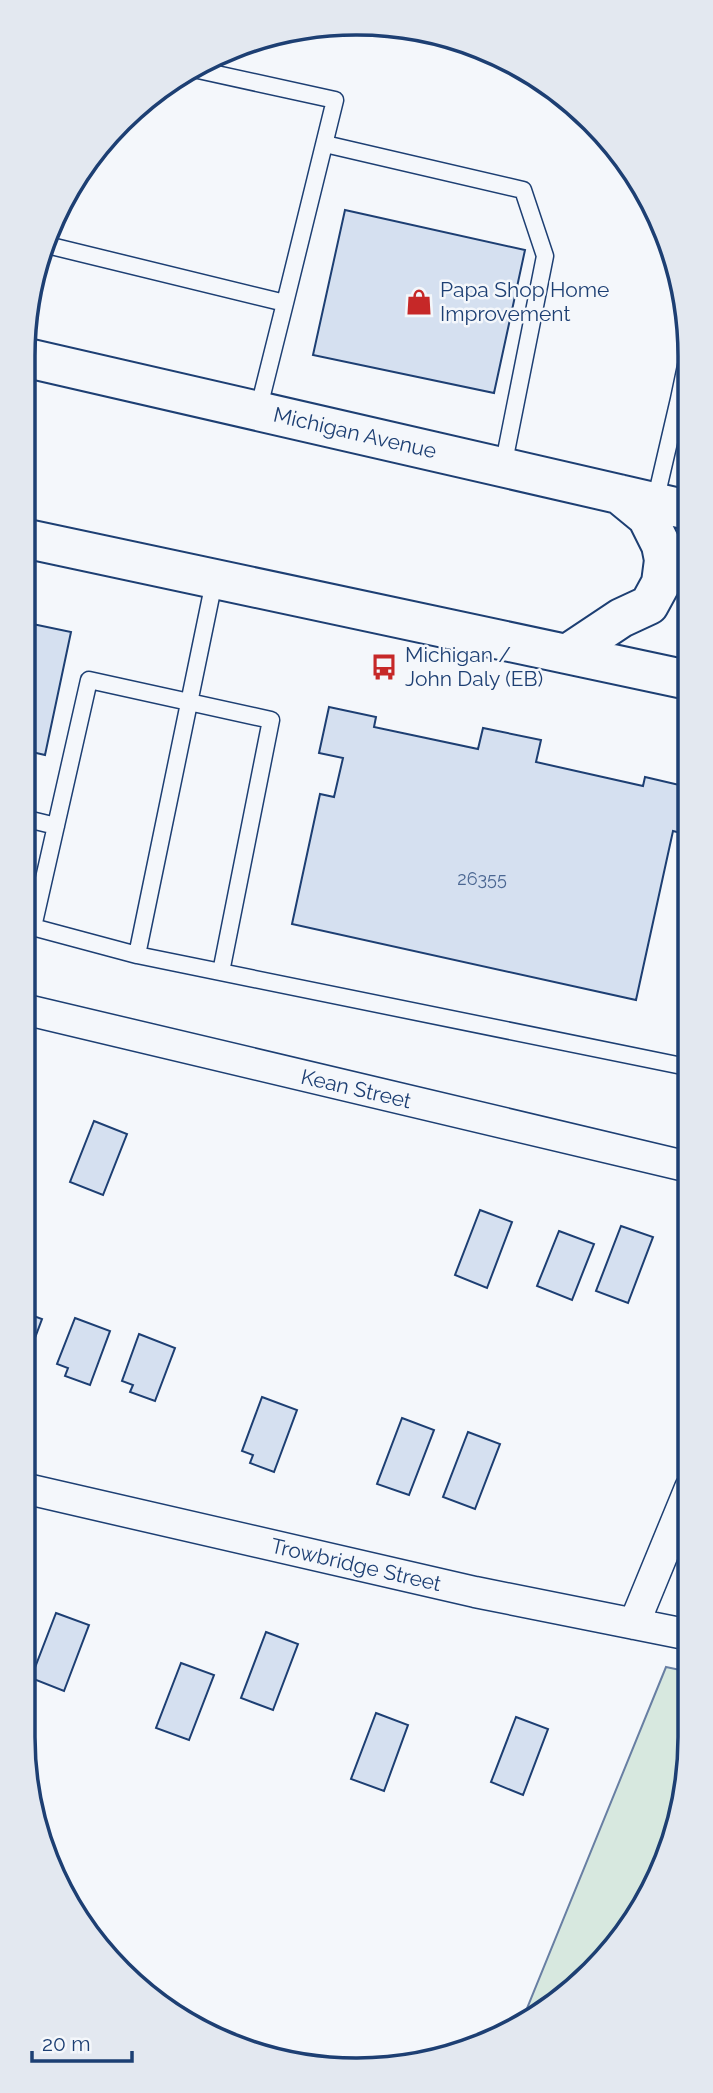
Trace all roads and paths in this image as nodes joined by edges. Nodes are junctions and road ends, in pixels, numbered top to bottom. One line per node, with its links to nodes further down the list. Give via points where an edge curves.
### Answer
1 (207, 72): 2 (lane, via 335,100)
2 (325, 144): 4 (lane); 8 (lane, via 523,190 545,256)
3 (54, 246): 4 (lane)
4 (285, 303): 6 (lane)
5 (35, 360): 6 (main road, Michigan Avenue)
6 (258, 411): 8 (main road, Michigan Avenue)
7 (678, 418): 9 (lane)
8 (503, 467): 9 (main road, Michigan Avenue)
9 (654, 502): 12 (main road, via 647,517 662,545 664,560 661,583 649,605)
10 (35, 540): 11 (main road)
11 (215, 577): 12 (main road); 14 (lane)
12 (566, 653): 13 (main road)
13 (678, 678)
14 (188, 702): 16 (lane, via 89,680); 19 (lane); 20 (lane, via 271,720)
15 (35, 821): 16 (lane)
16 (56, 826): 17 (lane)
17 (35, 901)
18 (35, 928): 19 (lane)
19 (137, 955): 20 (lane)
20 (220, 972): 22 (lane)
21 (35, 1012): 23 (street, Kean Street)
22 (678, 1062)
23 (678, 1164)
24 (35, 1491): 26 (street, Trowbridge Street)
25 (678, 1517): 26 (street)
26 (634, 1624): 27 (street, Trowbridge Street)
27 (678, 1633)

